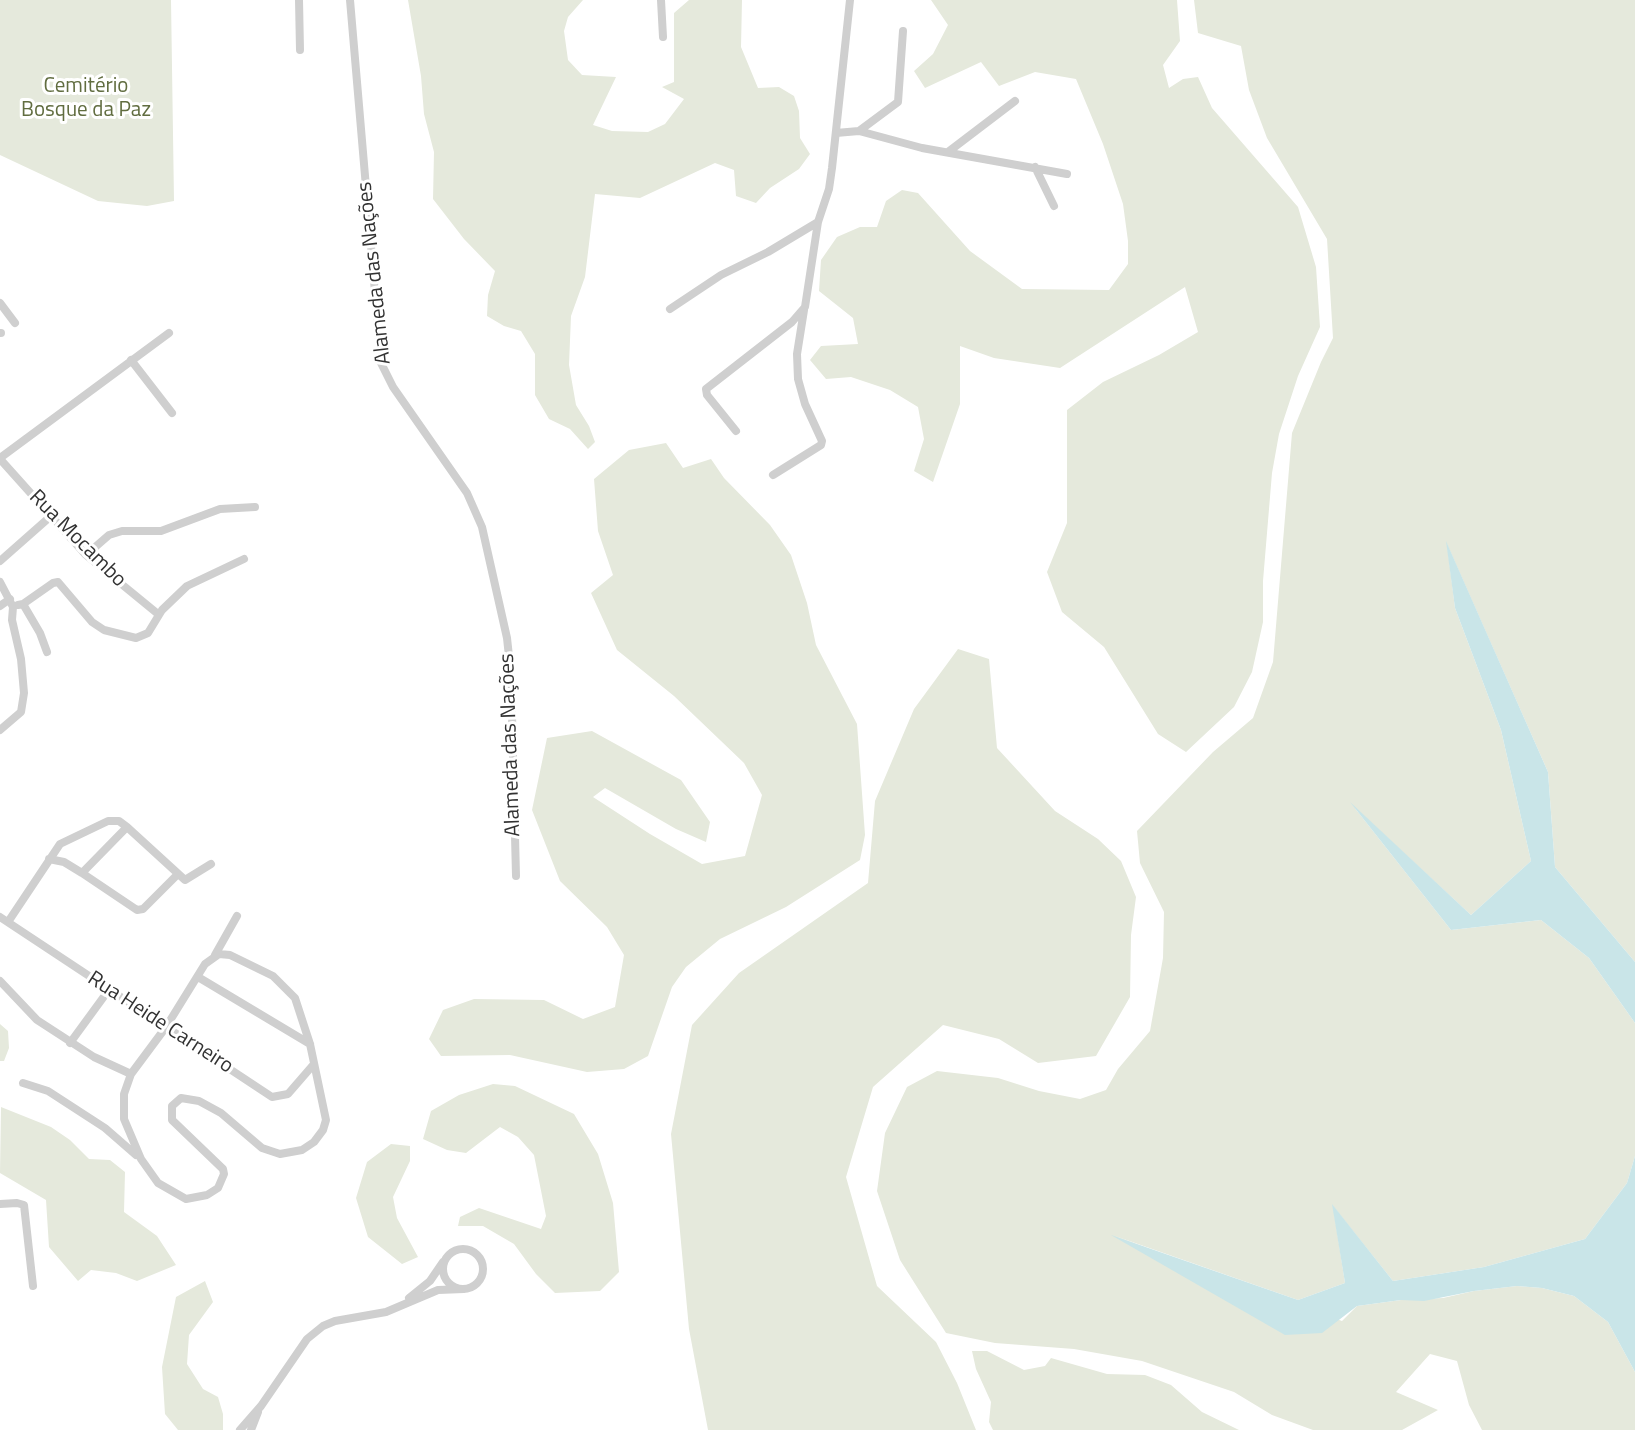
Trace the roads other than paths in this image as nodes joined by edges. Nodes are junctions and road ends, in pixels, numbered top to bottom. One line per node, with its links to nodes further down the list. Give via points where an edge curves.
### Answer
1 (299, 0): 7 (street)
2 (350, 0): 43 (street, Alameda das Nações, via 381,363 393,387 467,493 482,527 507,638 511,675)
3 (661, 0): 6 (street)
4 (850, 0): 10 (street)
5 (903, 31): 9 (street, via 898,102)
6 (663, 37)
7 (300, 50)
8 (1015, 101): 11 (street)
9 (859, 130): 10 (street); 11 (street)
10 (836, 132): 15 (street, via 829,189)
11 (948, 153): 12 (street)
12 (1035, 167): 13 (street); 14 (street)
13 (1067, 174)
14 (1054, 206)
15 (818, 222): 17 (street); 18 (street, via 721,275)
16 (0, 303): 19 (street)
17 (805, 307): 23 (street, via 792,322 706,389); 25 (street, via 797,354 798,379 822,441 821,446)
18 (670, 309)
19 (15, 323)
20 (169, 333): 21 (street)
21 (130, 360): 22 (street); 24 (street)
22 (172, 412)
23 (736, 431)
24 (0, 458): 27 (street, Rua Mocambo)
25 (773, 475)
26 (255, 507): 28 (street, via 220,509 162,531 122,531 109,535)
27 (51, 516): 28 (street, Rua Mocambo); 30 (street)
28 (86, 555): 35 (street, Rua Mocambo)
29 (244, 559): 35 (street, via 196,580)
30 (0, 561)
31 (2, 585): 32 (street)
32 (11, 603): 33 (street); 34 (street); 37 (street, via 24,693 21,712)
33 (23, 604): 35 (street, via 53,583 60,584 92,622 116,634 136,638 143,636); 36 (street)
34 (0, 606)
35 (158, 614)
36 (47, 652)
37 (0, 730)
38 (127, 827): 39 (street, via 119,821 108,821 60,843); 41 (street); 42 (street)
39 (49, 859): 41 (street, via 64,862); 45 (street)
40 (211, 864): 42 (street, via 188,880)
41 (82, 873): 42 (street, via 133,909 143,909)
42 (177, 875)
43 (516, 876)
44 (237, 916): 46 (street)
45 (4, 920): 49 (street, Rua Heide Carneiro)
46 (215, 955): 47 (street); 52 (street, via 230,955 273,976 288,989 301,1011)
47 (198, 977): 50 (street); 52 (street)
48 (0, 981): 51 (street, via 24,1009)
49 (108, 991): 50 (street, Rua Heide Carneiro); 51 (street)
50 (166, 1027): 53 (street, Rua Heide Carneiro, via 272,1097 288,1094); 54 (street)
51 (70, 1042): 54 (street)
52 (310, 1044): 53 (street)
53 (314, 1064): 56 (street, via 326,1120 321,1134 302,1150 269,1152 221,1113 199,1101 181,1098 172,1106 172,1120 222,1169 218,1188 207,1196 186,1199 158,1183)
54 (130, 1074): 56 (street, via 124,1094 124,1119)
55 (23, 1083): 56 (street, via 48,1091 105,1128)
56 (141, 1159)
57 (0, 1204): 59 (street, via 24,1205)
58 (444, 1261): 60 (street, via 446,1280); 60 (street, via 452,1252 465,1249 480,1259 480,1278); 61 (street, via 422,1289)
59 (33, 1286)
60 (464, 1289): 61 (street, via 438,1290)
61 (402, 1304): 62 (street, via 386,1312 323,1326 307,1339)
62 (261, 1406): 63 (street); 64 (street)
63 (240, 1430)
64 (251, 1430)

